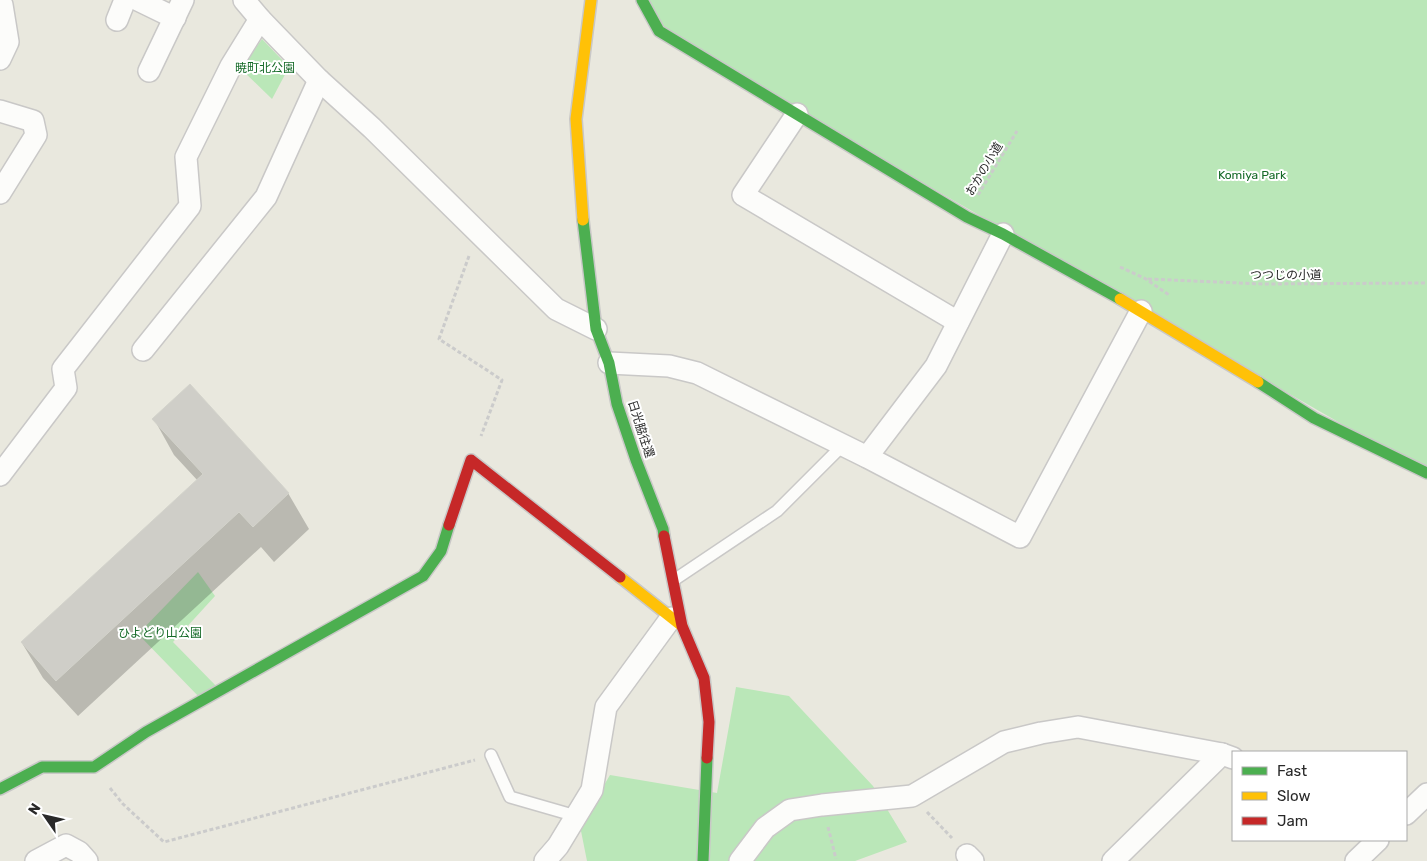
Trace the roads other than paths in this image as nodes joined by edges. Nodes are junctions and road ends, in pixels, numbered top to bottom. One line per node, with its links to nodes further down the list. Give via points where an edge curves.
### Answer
1 (125, 0): 9 (street)
2 (138, 0): 7 (street)
3 (244, 0): 8 (street)
4 (591, 0): 19 (street, 日光脇往還, via 576,119)
5 (642, 0): 14 (street, via 659,31)
6 (2, 3): 10 (street, via 8,42)
7 (179, 9): 11 (street)
8 (260, 19): 12 (street); 25 (street, via 231,66 186,157 190,206 63,369 66,388)
9 (117, 20)
10 (0, 59)
11 (149, 70)
12 (319, 80): 19 (street, via 556,308); 20 (street, via 266,197)
13 (0, 110): 15 (street, via 33,121 36,135)
14 (797, 114): 16 (street, via 967,217); 18 (street, via 743,195)
15 (0, 193)
16 (1003, 234): 17 (street); 18 (street)
17 (1141, 311): 23 (street, via 1020,537); 24 (street, via 1314,418)
18 (958, 322): 23 (street, via 936,366)
19 (596, 329): 21 (street, 日光脇往還)
20 (142, 350)
21 (609, 362): 22 (street, via 669,366 698,373); 26 (street, 日光脇往還, via 617,404 663,529)
22 (843, 445): 23 (street); 26 (lane, via 778,511)
23 (867, 457)
24 (1427, 473)
25 (0, 475)
26 (673, 581): 27 (street, 日光脇往還)
27 (676, 622): 30 (street, via 471,460 441,551 423,576 146,732 94,767 42,767); 33 (street, via 606,707 592,790); 37 (street, 日光脇往還, via 704,678 709,722)
28 (491, 755): 33 (lane, via 510,796)
29 (1228, 756): 38 (street, via 1078,727 1041,732 1004,742 918,802 822,805 790,810 764,828); 39 (street)
30 (0, 789)
31 (1427, 794): 32 (street)
32 (1407, 813)
33 (576, 816): 36 (street)
34 (36, 861): 35 (street, via 66,845)
35 (87, 861)
36 (545, 861)
37 (703, 861)
38 (740, 861)
39 (1113, 861)

